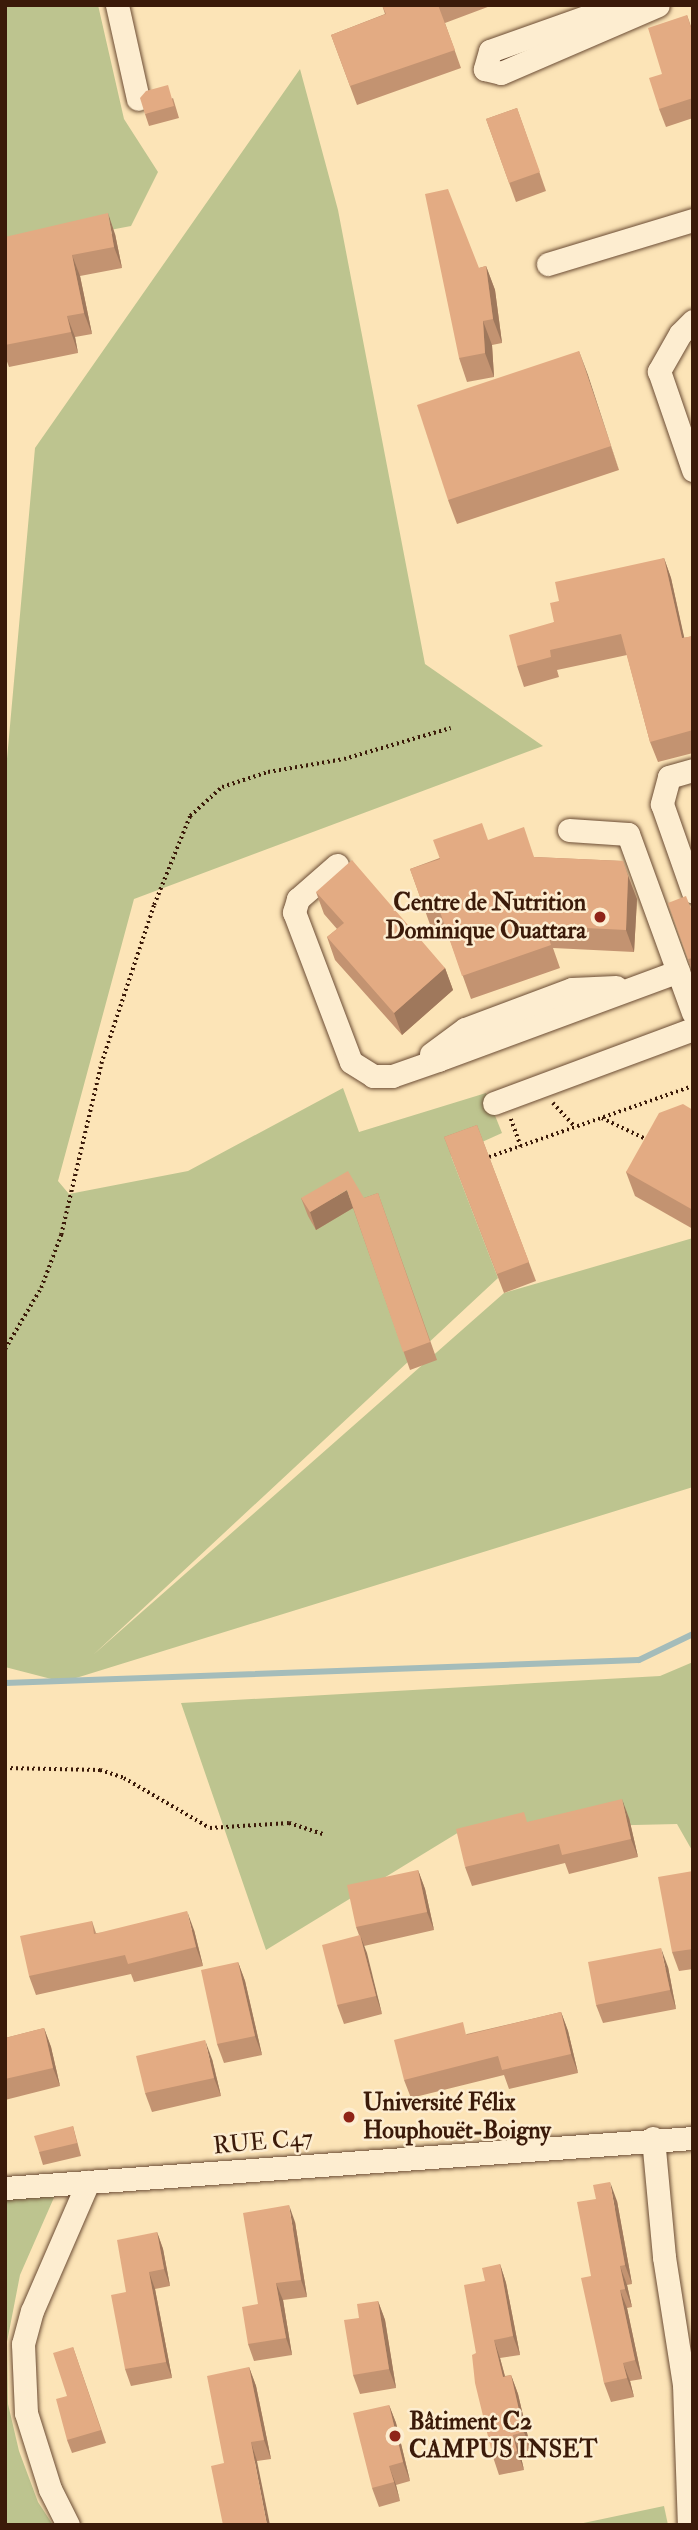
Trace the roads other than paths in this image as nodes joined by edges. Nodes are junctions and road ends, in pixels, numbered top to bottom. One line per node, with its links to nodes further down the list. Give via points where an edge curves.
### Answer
1 (117, 5): 4 (street)
2 (619, 5): 3 (street, via 490,51 485,69 501,73)
3 (658, 5)
4 (138, 99)
5 (693, 220): 6 (street)
6 (548, 264)
7 (693, 321): 8 (street, via 659,371)
8 (693, 470)
9 (693, 770): 12 (street, via 669,776 662,804)
10 (569, 830): 13 (street, via 628,834)
11 (337, 865): 13 (street, via 298,899 294,912 351,1062 373,1076 413,1069)
12 (693, 892)
13 (678, 971): 14 (street)
14 (693, 1013)
15 (693, 1029): 16 (street)
16 (499, 1101)
17 (653, 2138): 18 (street, RUE C47); 19 (street, RUE C47); 22 (street, via 664,2256 684,2384)
18 (693, 2138)
19 (88, 2182): 20 (street, RUE C47); 21 (street, via 32,2311 23,2344 26,2413 50,2489)
20 (5, 2188)
21 (68, 2525)
22 (689, 2525)

